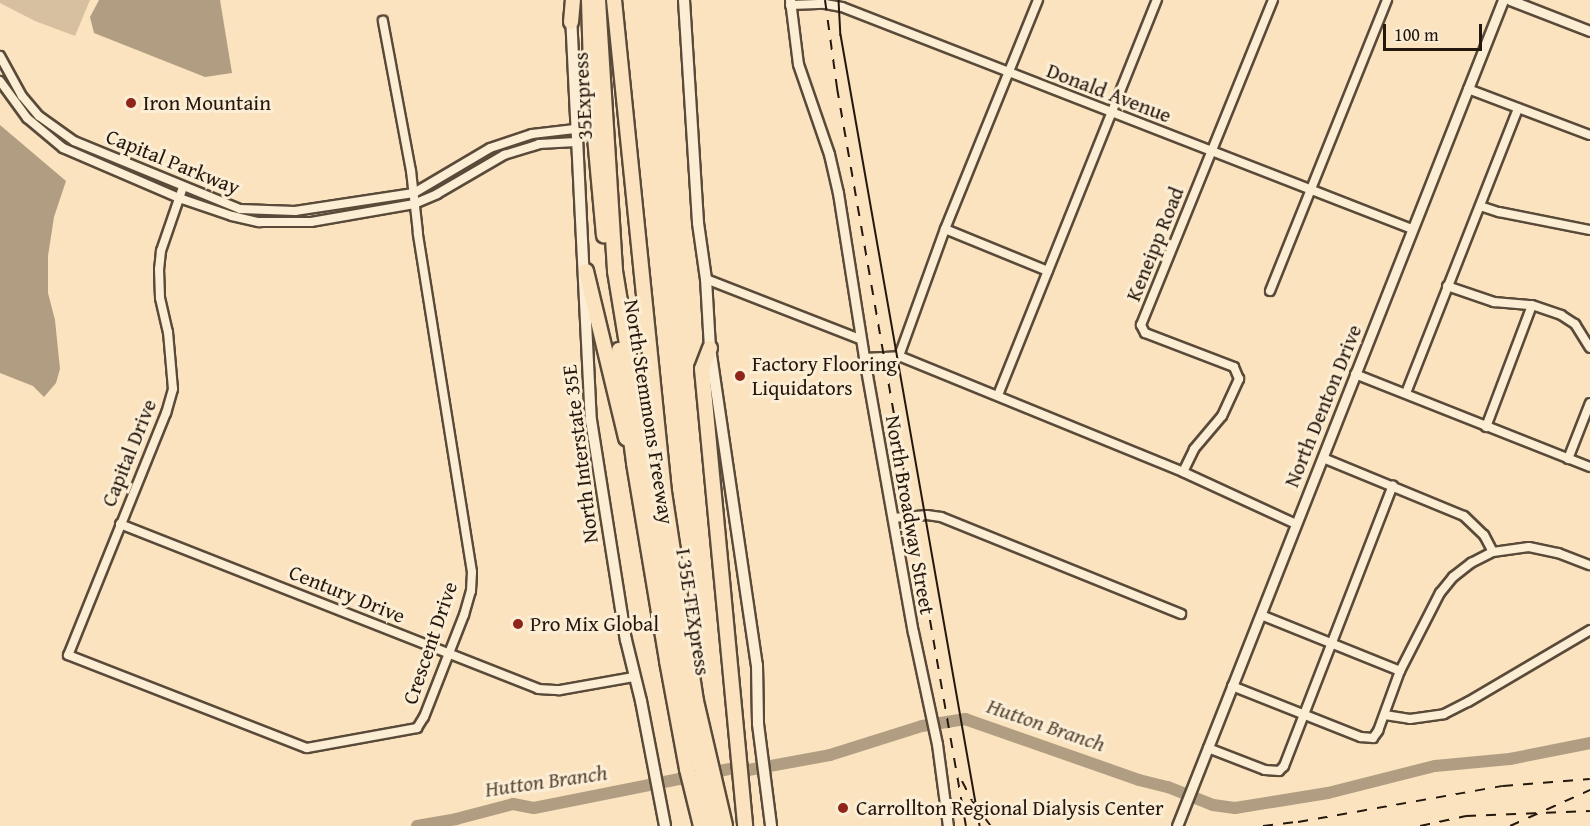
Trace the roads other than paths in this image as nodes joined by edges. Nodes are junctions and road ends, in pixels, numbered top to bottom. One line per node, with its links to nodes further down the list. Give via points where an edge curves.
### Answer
1 (572, 0): 14 (highway)
2 (589, 0): 54 (highway, North Stemmons Freeway, via 598,182)
3 (598, 0): 27 (highway, 35Express)
4 (615, 0): 72 (highway, North Stemmons Freeway)
5 (684, 0): 38 (main road, via 698,223)
6 (1038, 0): 17 (street)
7 (1157, 0): 21 (street)
8 (1273, 0): 25 (street, Keneipp Road)
9 (1387, 0): 28 (street)
10 (1503, 0): 19 (street, North Denton Drive)
11 (1510, 0): 15 (street)
12 (790, 3): 17 (street, Donald Avenue, via 842,7); 42 (street, North Broadway Street, via 798,64 835,179)
13 (383, 21): 29 (street, Crescent Drive)
14 (571, 22): 22 (main road, North Interstate 35E)
15 (1590, 31)
16 (0, 56): 26 (street, Capital Parkway, via 22,96 46,122 74,141)
17 (1007, 72): 21 (street, Donald Avenue); 33 (street)
18 (0, 81): 30 (street, Capital Parkway, via 27,118 63,148)
19 (1468, 89): 20 (street); 34 (street, North Denton Drive)
20 (1518, 108): 23 (street); 32 (street)
21 (1112, 113): 25 (street, Donald Avenue); 37 (street)
22 (575, 129): 24 (main road, North Interstate 35E); 29 (street, Capital Parkway, via 532,134 490,148)
23 (1590, 135)
24 (576, 142): 31 (street, Capital Parkway, via 539,144 504,155); 36 (main road, North Interstate 35E)
25 (1212, 152): 28 (street, Donald Avenue); 56 (street, Keneipp Road, via 1141,325 1145,333 1234,367 1239,379 1222,417 1194,449)
26 (183, 187): 29 (street, Capital Parkway, via 240,208 265,211 295,211); 30 (street, Capital Drive)
27 (610, 189): 72 (highway, I 35E TEXpress, via 615,271)
28 (1311, 190): 34 (street, Donald Avenue); 40 (street)
29 (414, 193): 31 (street, Crescent Drive)
30 (179, 198): 31 (street, Capital Parkway, via 232,216 279,223 311,222); 59 (street, Capital Drive, via 159,269 173,389)
31 (414, 204): 67 (street, Crescent Drive, via 472,572 469,598)
32 (1480, 206): 35 (street); 39 (street)
33 (945, 229): 37 (street); 45 (street)
34 (1413, 229): 47 (street, North Denton Drive)
35 (1590, 230)
36 (586, 270): 54 (highway, via 618,415); 70 (main road, North Interstate 35E, via 591,420)
37 (1048, 271): 49 (street)
38 (706, 279): 42 (street); 43 (main road)
39 (1447, 286): 41 (street, via 1494,302); 48 (street)
40 (1270, 291)
41 (1532, 305): 44 (street, via 1575,324); 51 (street)
42 (860, 339): 46 (street, North Broadway Street)
43 (710, 348): 80 (highway, via 702,369); 81 (main road, via 757,664 759,735)
44 (1590, 348)
45 (899, 356): 46 (street); 49 (street)
46 (864, 358): 58 (street, North Broadway Street)
47 (1355, 374): 48 (street); 52 (street, North Denton Drive)
48 (1406, 393): 51 (street)
49 (998, 395): 56 (street)
50 (1590, 403): 53 (street)
51 (1486, 427): 53 (street)
52 (1323, 458): 57 (street); 60 (street, North Denton Drive)
53 (1568, 459): 55 (street)
54 (634, 463): 72 (highway, North Stemmons Freeway)
55 (1590, 467)
56 (1183, 472): 60 (street)
57 (1393, 485): 61 (street, via 1464,516 1484,535); 66 (street)
58 (893, 518): 63 (street, via 927,515 955,522); 82 (street, North Broadway Street, via 937,744)
59 (120, 524): 67 (street, Century Drive); 68 (street, Capital Drive)
60 (1296, 524): 64 (street, North Denton Drive)
61 (1493, 552): 62 (street, via 1545,549); 69 (street, via 1453,577 1431,608)
62 (1590, 565)
63 (1181, 614)
64 (1261, 615): 66 (street); 71 (street, North Denton Drive)
65 (1590, 630): 74 (street, via 1443,714 1410,719)
66 (1331, 644): 69 (street); 73 (street)
67 (449, 654): 68 (street, Crescent Drive, via 417,728 307,748); 70 (street, Century Drive, via 547,690)
68 (68, 655)
69 (1400, 671): 74 (street)
70 (634, 678): 76 (main road, North Interstate 35E)
71 (1232, 686): 73 (street); 75 (street, North Denton Drive)
72 (686, 702): 77 (highway, North Stemmons Freeway, via 687,769); 78 (highway, I 35E TEXpress); 79 (highway, North Stemmons Freeway)
73 (1303, 713): 74 (street, via 1361,737 1373,738); 75 (street, via 1279,771 1265,770)
74 (1384, 715)
75 (1208, 748): 83 (street, North Denton Drive)
76 (664, 821)
77 (701, 826)
78 (714, 826)
79 (725, 826)
80 (745, 826)
81 (771, 826)
82 (948, 826)
83 (1177, 826)

